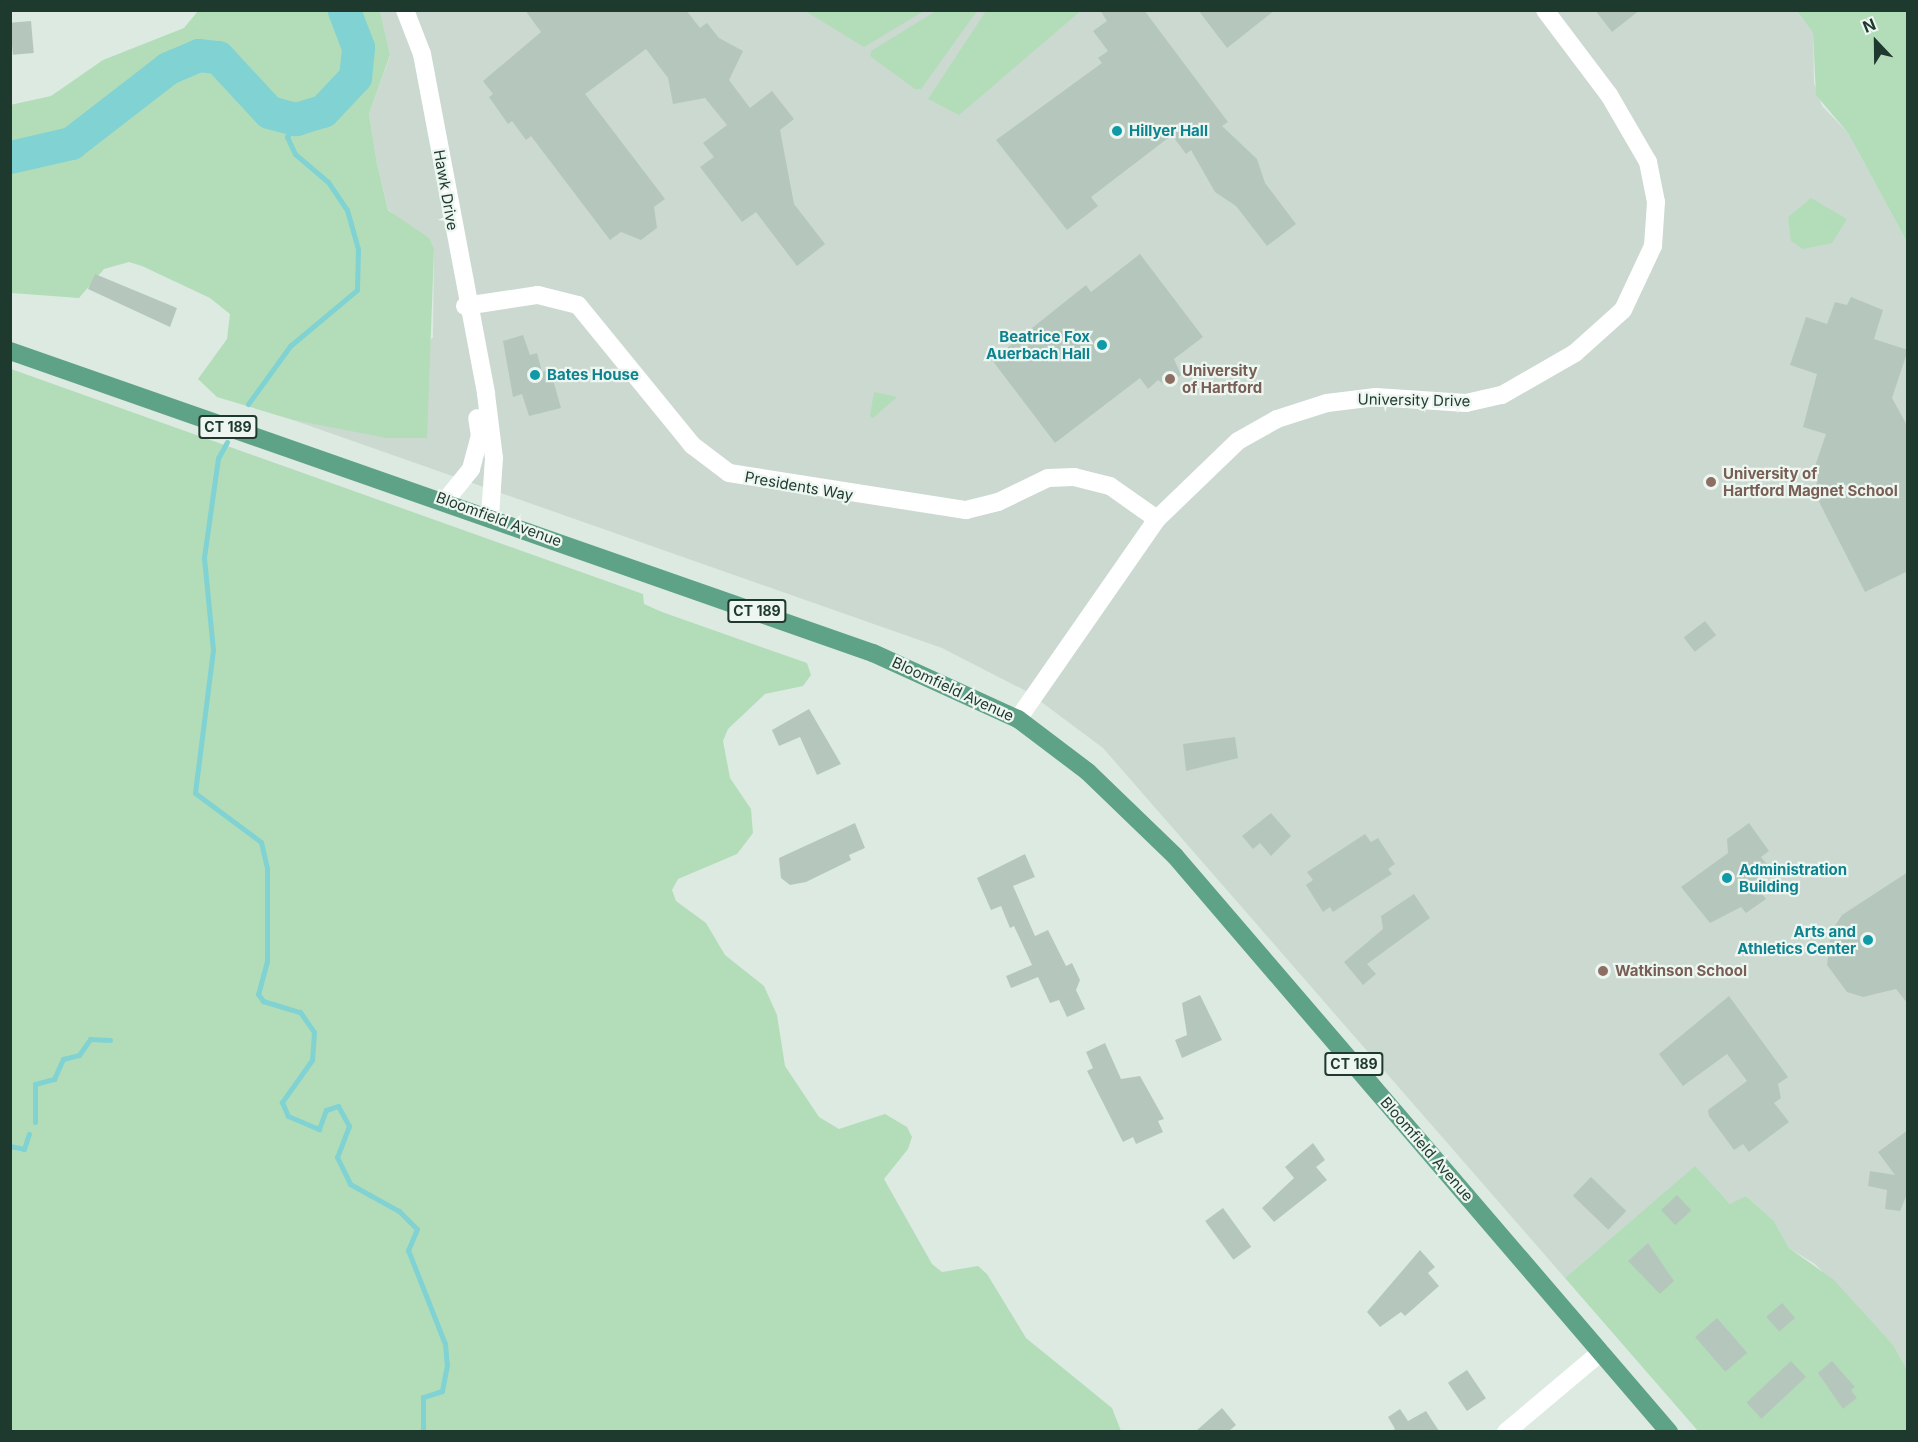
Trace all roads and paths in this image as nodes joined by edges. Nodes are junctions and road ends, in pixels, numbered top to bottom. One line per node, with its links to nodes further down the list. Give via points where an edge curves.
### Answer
1 (405, 10): 3 (street, Hawk Drive, via 422,54)
2 (1545, 10): 8 (street, University Drive, via 1609,95 1648,162 1656,202 1653,246 1623,310 1562,362 1494,398 1466,403 1349,399 1277,419 1211,462)
3 (465, 306): 5 (street, Hawk Drive); 8 (street, Presidents Way, via 538,295 578,305 692,445 729,473 966,510 998,502 1048,478 1074,477 1110,486)
4 (10, 351): 6 (main road, Bloomfield Avenue / CT 189)
5 (479, 372): 6 (street, Hawk Drive, via 473,396 480,436 471,469); 7 (street, Hawk Drive, via 494,458)
6 (446, 500): 7 (main road, Bloomfield Avenue / CT 189)
7 (490, 516): 9 (main road, Bloomfield Avenue / CT 189, via 873,653)
8 (1157, 519): 9 (street, University Drive)
9 (1017, 719): 10 (main road, Bloomfield Avenue / CT 189, via 1088,772 1175,856)
10 (1601, 1352): 11 (street); 12 (main road, Bloomfield Avenue / CT 189)
11 (1506, 1431)
12 (1669, 1431)

